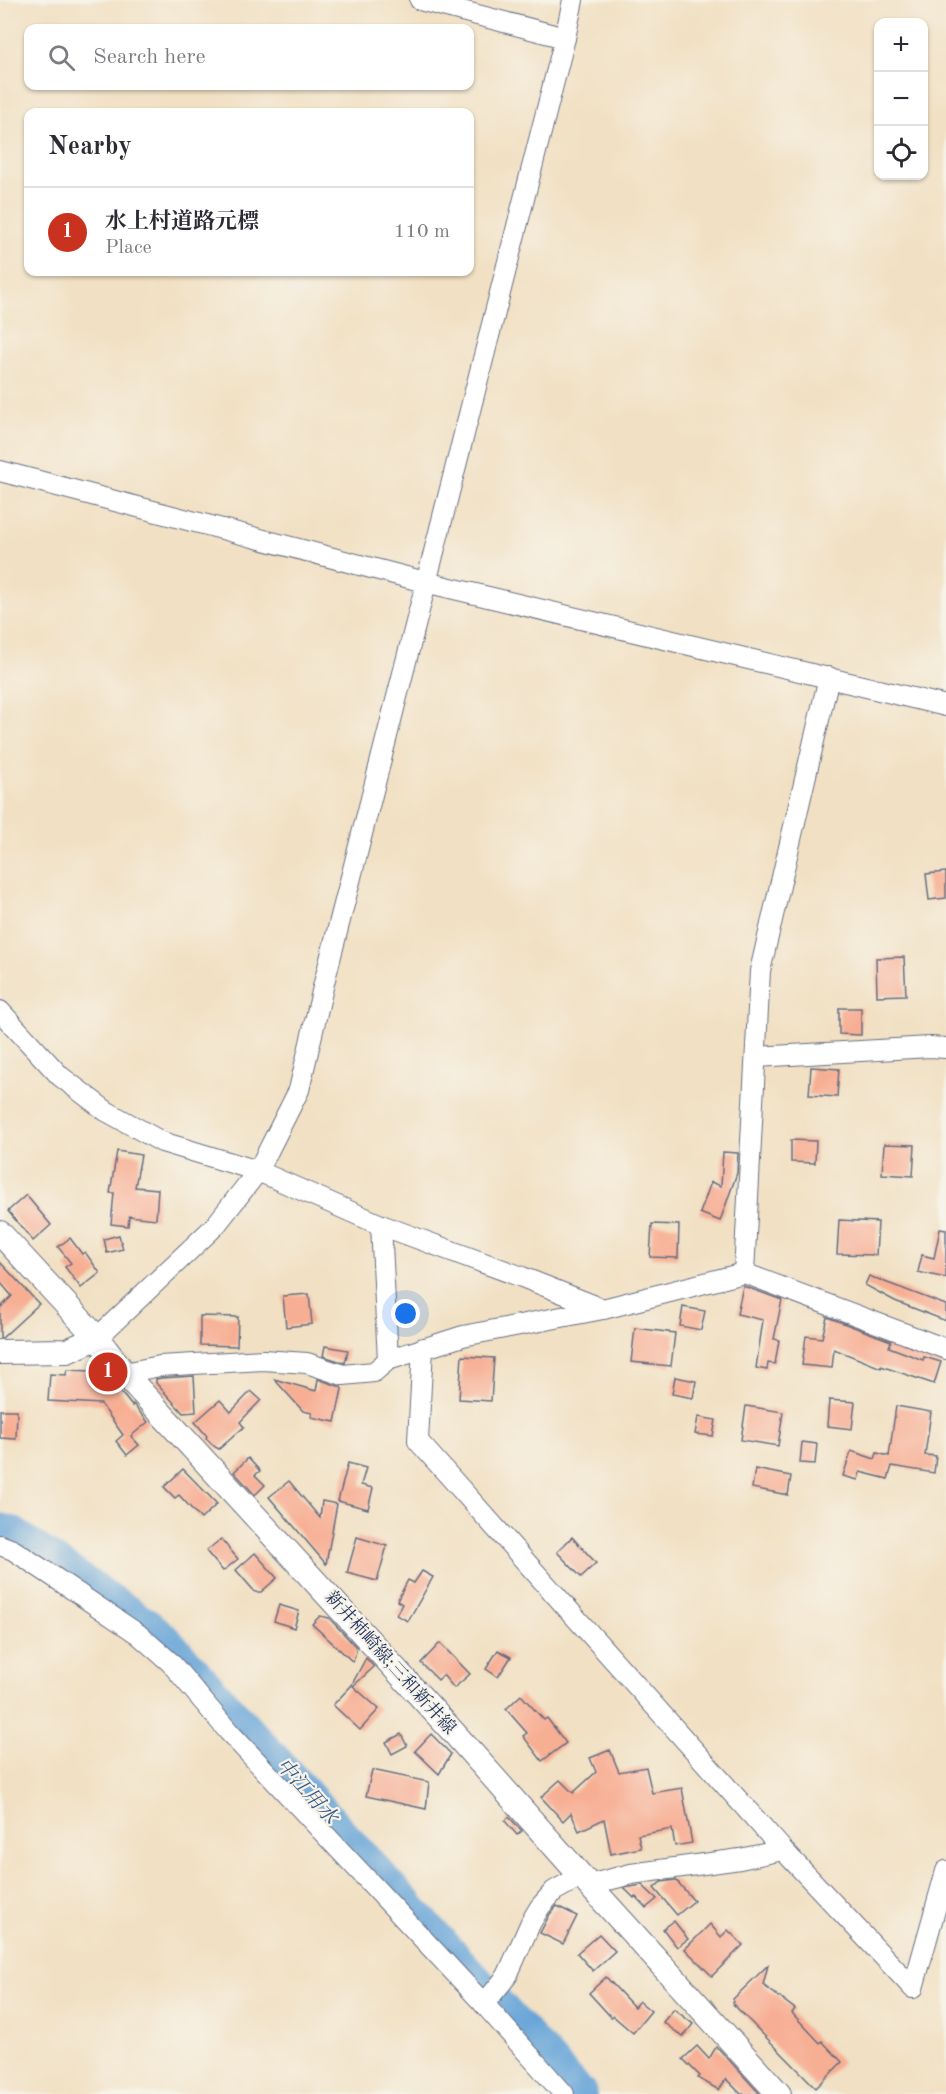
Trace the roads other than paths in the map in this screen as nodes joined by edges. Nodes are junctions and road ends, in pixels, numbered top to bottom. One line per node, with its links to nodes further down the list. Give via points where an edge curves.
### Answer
1 (420, 0): 3 (street)
2 (573, 0): 3 (street)
3 (565, 38): 5 (street)
4 (0, 471): 5 (street)
5 (425, 582): 6 (street); 11 (street, via 299,1090)
6 (829, 677): 7 (street); 10 (street, via 760,972)
7 (946, 706)
8 (0, 1011): 11 (street, via 60,1076 106,1111 162,1142)
9 (946, 1048): 10 (street)
10 (756, 1057): 14 (street)
11 (258, 1171): 12 (street); 16 (street, via 215,1226)
12 (381, 1225): 15 (street); 20 (street)
13 (0, 1233): 16 (main road, 新井柿崎線;三和新井線)
14 (744, 1273): 15 (street); 18 (street)
15 (603, 1309): 17 (street, via 463,1336)
16 (97, 1338): 19 (main road, via 67,1351); 21 (main road, 新井柿崎線;三和新井線)
17 (423, 1348): 20 (street); 23 (street, via 418,1442)
18 (946, 1349)
19 (0, 1353)
20 (388, 1360): 21 (street, via 374,1372 344,1375 307,1363 263,1360 160,1366)
21 (124, 1373): 25 (main road, 新井柿崎線;三和新井線)
22 (0, 1545): 26 (street, via 110,1614 170,1662 229,1732)
23 (783, 1850): 24 (street, via 913,1988); 25 (street)
24 (946, 1871)
25 (585, 1880): 26 (street, via 554,1891 540,1907 507,1976); 28 (main road, 新井柿崎線;三和新井線)
26 (484, 2004): 27 (street)
27 (564, 2094)
28 (779, 2094)

